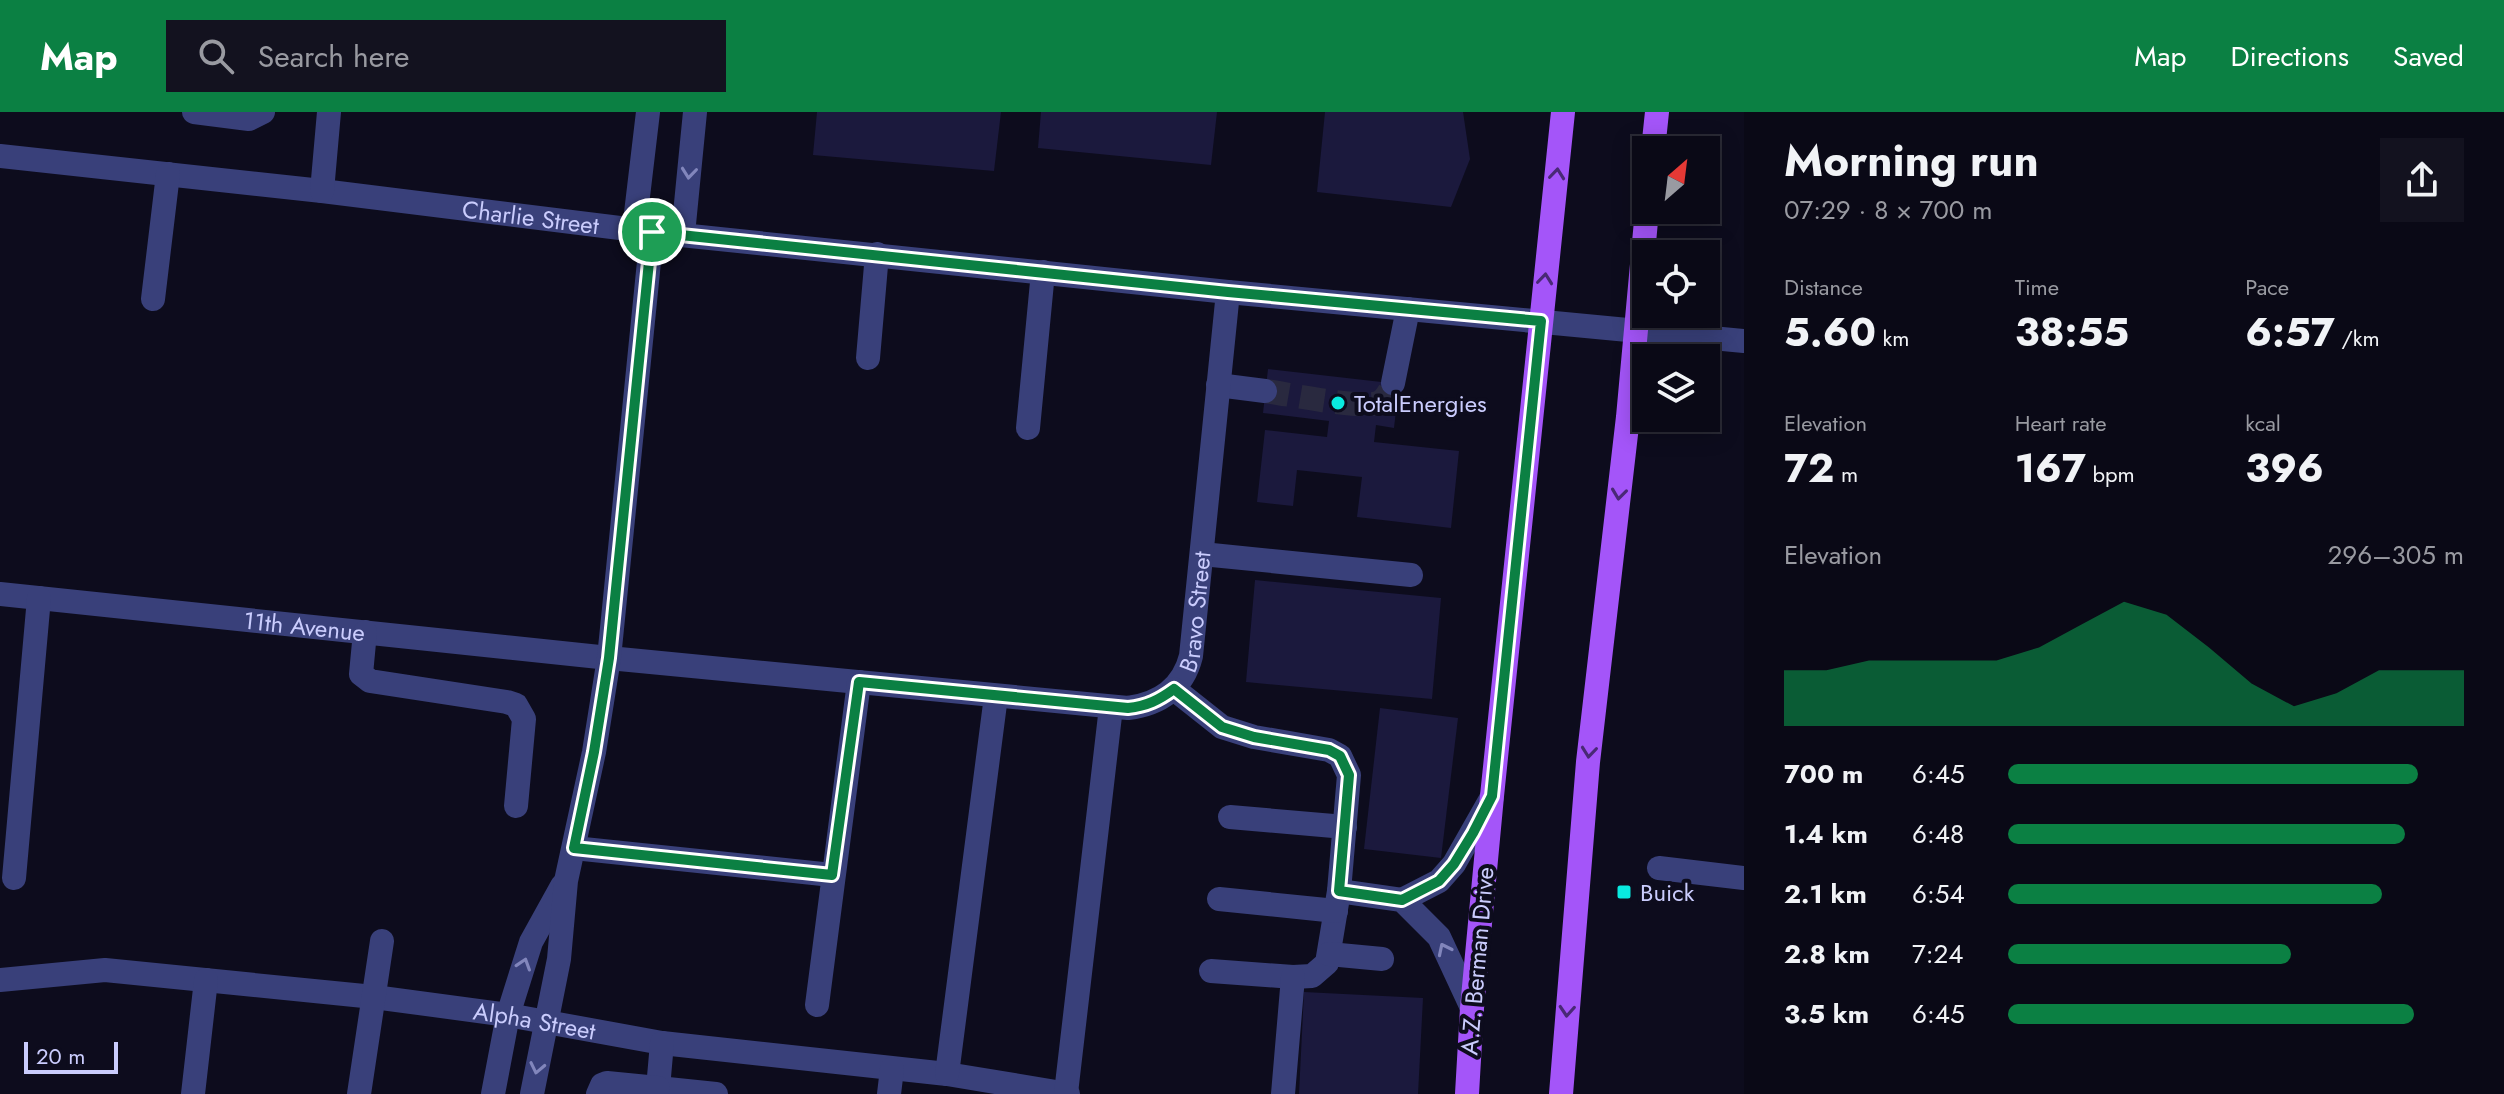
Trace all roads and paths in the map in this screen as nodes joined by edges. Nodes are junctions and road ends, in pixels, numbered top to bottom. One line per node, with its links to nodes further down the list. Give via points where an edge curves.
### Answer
1 (263, 112): 7 (street, via 249,119)
2 (329, 112): 11 (street)
3 (648, 112): 13 (street)
4 (695, 112): 14 (street, one-way to 14)
5 (1563, 112): 20 (main road, A.Z. Berman Drive, one-way to 5)
6 (1657, 112): 8 (main road)
7 (206, 113)
8 (1654, 136)
9 (0, 156): 10 (street, Charlie Street)
10 (168, 174): 11 (street, Charlie Street); 18 (street)
11 (322, 191): 13 (street, Charlie Street)
12 (1646, 224): 21 (main road)
13 (643, 231): 14 (street, Charlie Street); 33 (street)
14 (683, 234): 15 (street, Charlie Street)
15 (877, 254): 16 (street, Charlie Street); 23 (street)
16 (1043, 272): 17 (street, Charlie Street); 27 (street)
17 (1228, 292): 19 (street, Charlie Street); 25 (street, Bravo Street)
18 (153, 299)
19 (1408, 309): 20 (street, Charlie Street); 24 (street)
20 (1541, 321): 21 (street, Charlie Street); 38 (main road, A.Z. Berman Drive)
21 (1637, 330): 22 (street, Charlie Street); 77 (main road, one-way to 77, via 1588,762)
22 (1744, 341)
23 (868, 358)
24 (1393, 383)
25 (1218, 385): 26 (street); 28 (street, Bravo Street)
26 (1265, 391)
27 (1028, 428)
28 (1202, 554): 29 (street); 35 (street, Bravo Street, via 1191,656)
29 (1411, 575)
30 (0, 594): 31 (street, 11th Avenue)
31 (39, 598): 32 (street, 11th Avenue); 45 (street)
32 (365, 632): 33 (street, 11th Avenue); 39 (street, via 361,674 370,681 516,705 524,719)
33 (609, 658): 34 (street, Bravo Street); 42 (street)
34 (859, 682): 36 (street, Bravo Street); 44 (street)
35 (1174, 689): 37 (street, Bravo Street, via 1144,706); 41 (street, via 1222,727 1340,756 1349,775)
36 (996, 696): 37 (street, Bravo Street); 65 (street)
37 (1111, 707): 74 (street)
38 (1492, 796): 49 (street, via 1454,864 1439,881); 60 (main road, A.Z. Berman Drive)
39 (516, 806)
40 (1230, 817): 41 (street)
41 (1345, 827): 50 (street)
42 (574, 848): 44 (street); 47 (street)
43 (1659, 868): 46 (street)
44 (832, 875): 59 (street)
45 (14, 878)
46 (1744, 878)
47 (566, 881): 61 (street, one-way to 47, via 531,942); 62 (street)
48 (1219, 899): 50 (street)
49 (1402, 900): 50 (street); 60 (street, one-way to 49, via 1439,937)
50 (1338, 901): 52 (street)
51 (382, 941): 58 (street)
52 (1329, 954): 53 (street); 55 (street, via 1318,973)
53 (1382, 959)
54 (1211, 971): 55 (street)
55 (1293, 977): 75 (street)
56 (0, 980): 57 (street, Alpha Street, via 105,970)
57 (206, 980): 58 (street, Alpha Street); 67 (street)
58 (374, 997): 61 (street, Alpha Street); 68 (street)
59 (817, 1005)
60 (1472, 1008): 76 (main road, A.Z. Berman Drive)
61 (508, 1015): 62 (street, Alpha Street); 69 (street)
62 (547, 1023): 63 (street, Alpha Street); 70 (street, one-way to 70)
63 (662, 1043): 64 (street, Alpha Street); 66 (street)
64 (892, 1069): 65 (street, Alpha Street); 73 (street)
65 (947, 1074): 74 (street, Alpha Street)
66 (658, 1088): 71 (street, via 607,1083); 72 (street)
67 (193, 1094)
68 (359, 1094)
69 (493, 1094)
70 (532, 1094)
71 (598, 1094)
72 (716, 1094)
73 (889, 1094)
74 (1067, 1094)
75 (1283, 1094)
76 (1467, 1094)
77 (1561, 1094)

